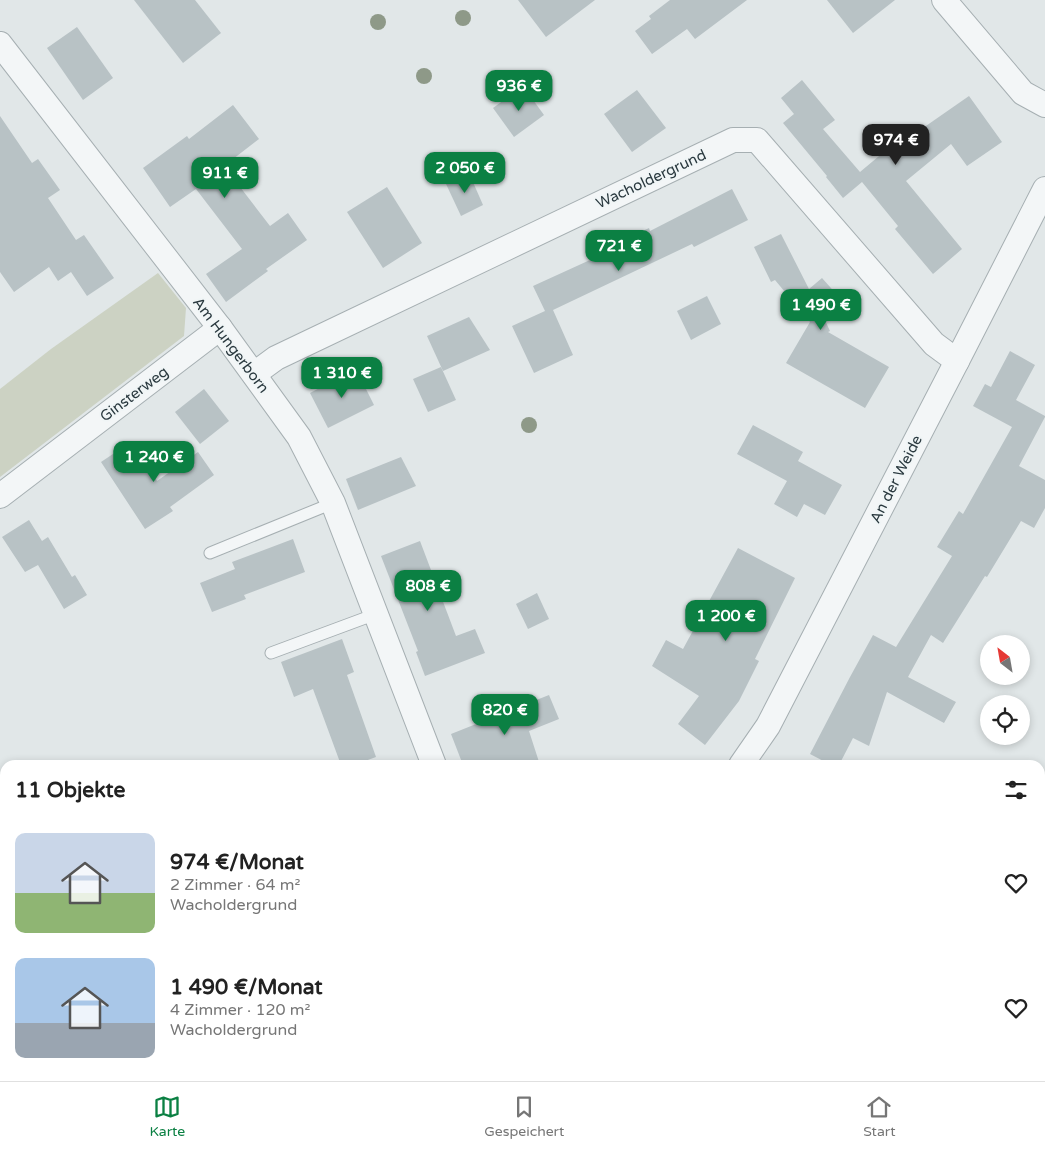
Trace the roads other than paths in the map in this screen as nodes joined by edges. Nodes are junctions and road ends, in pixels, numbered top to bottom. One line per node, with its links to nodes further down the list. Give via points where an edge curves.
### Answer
1 (944, 0): 3 (street, via 1024,93)
2 (0, 44): 5 (street, Am Hungerborn)
3 (1045, 105)
4 (1045, 189): 6 (street, An der Weide)
5 (220, 328): 7 (street, Am Hungerborn); 8 (street, Ginsterweg)
6 (957, 361): 7 (street, Wacholdergrund, via 934,344 757,140 733,140 276,358); 14 (street, An der Weide, via 768,726)
7 (254, 374): 9 (street, Am Hungerborn, via 299,437)
8 (0, 496)
9 (332, 503): 10 (lane); 11 (street, Am Hungerborn)
10 (210, 553)
11 (376, 614): 12 (lane); 13 (street, Am Hungerborn)
12 (271, 653)
13 (432, 760)
14 (744, 760)

